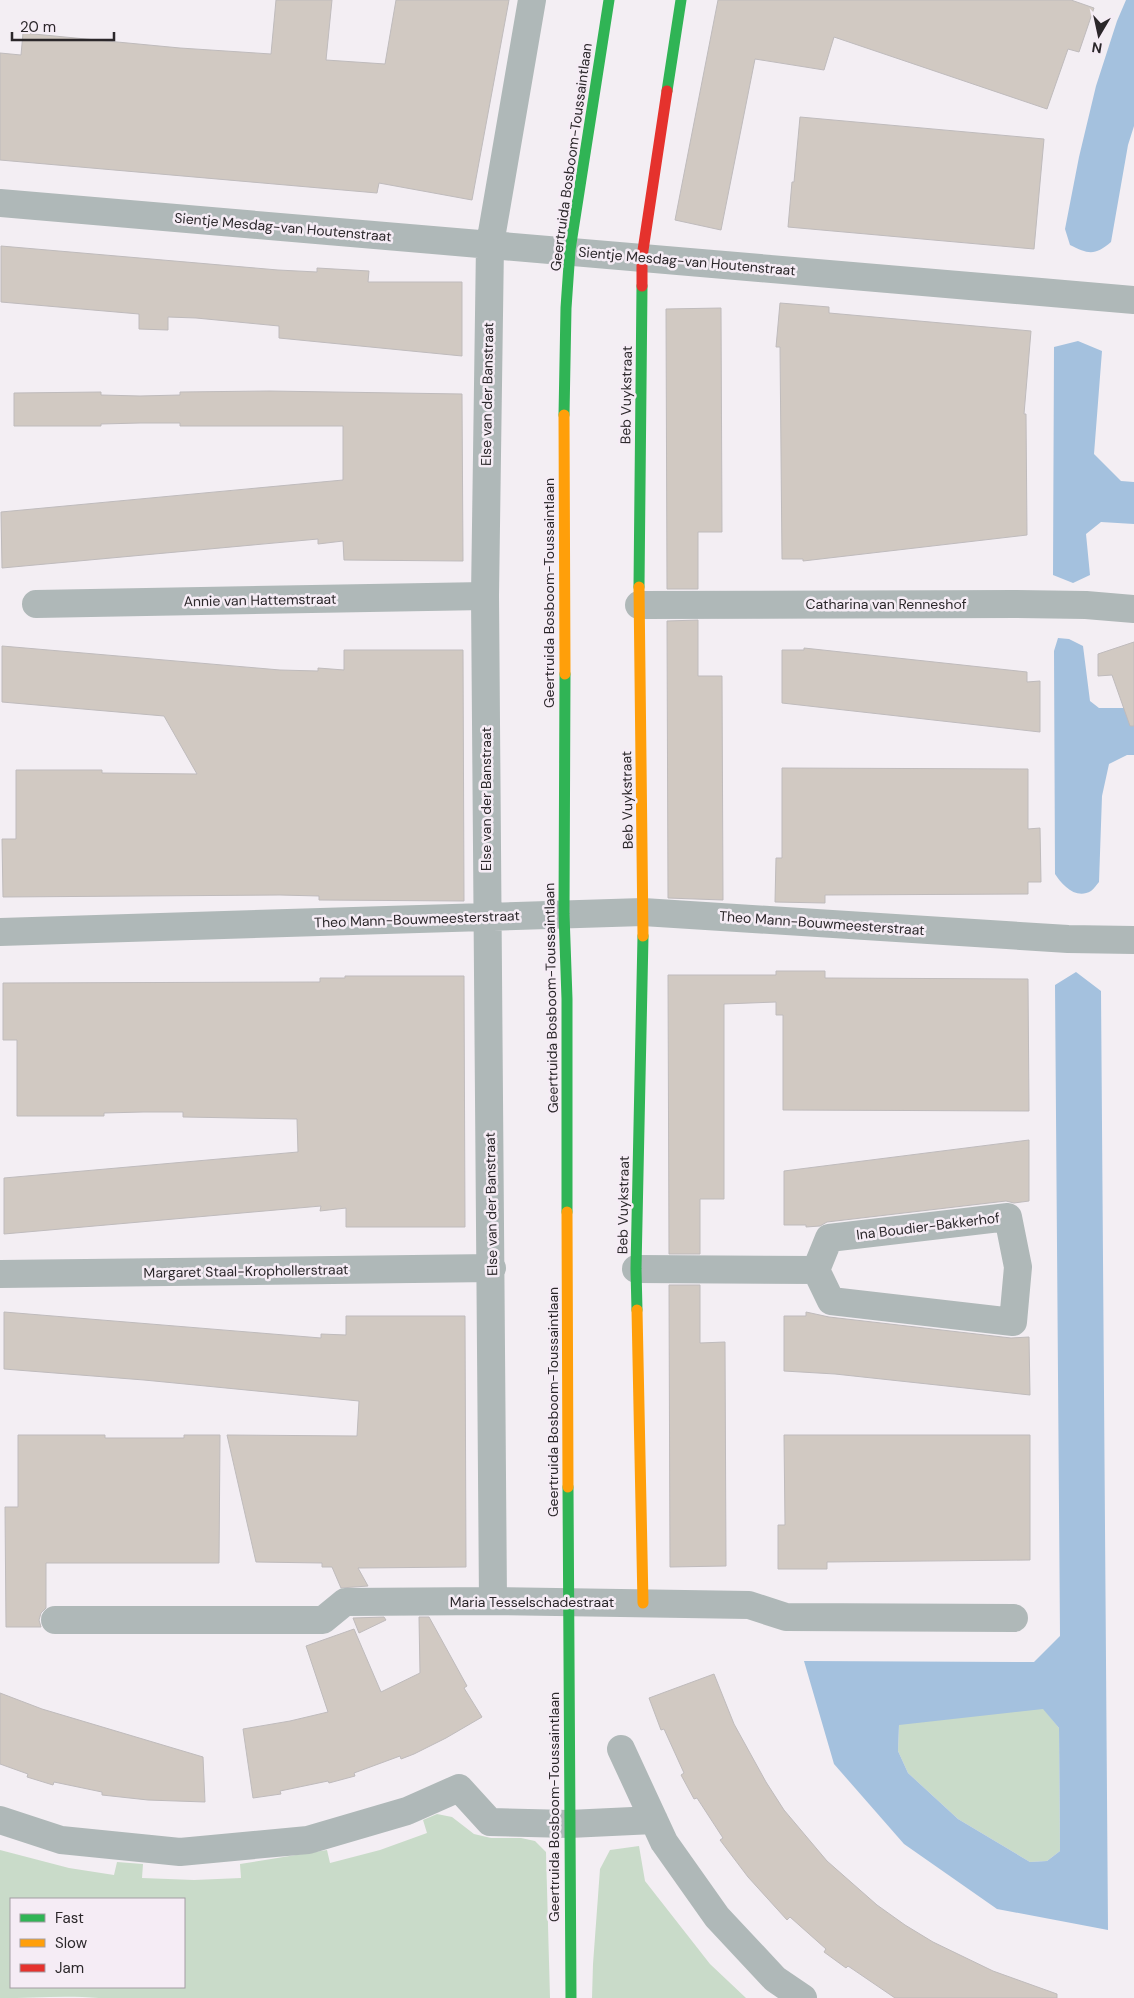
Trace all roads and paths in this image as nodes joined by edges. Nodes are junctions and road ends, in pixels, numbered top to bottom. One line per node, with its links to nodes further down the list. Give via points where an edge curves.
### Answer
1 (532, 0): 5 (street, Else van der Banstraat)
2 (609, 0): 6 (street, Geertruida Bosboom-Toussaintlaan)
3 (681, 0): 7 (street, Beb Vuykstraat)
4 (0, 202): 5 (street, Sientje Mesdag-van Houtenstraat)
5 (490, 244): 6 (street, Sientje Mesdag-van Houtenstraat); 9 (street, Else van der Banstraat)
6 (570, 250): 7 (street, Sientje Mesdag-van Houtenstraat); 14 (street, Geertruida Bosboom-Toussaintlaan, via 563,455)
7 (642, 257): 8 (street, Sientje Mesdag-van Houtenstraat); 11 (street, Beb Vuykstraat)
8 (1134, 300)
9 (485, 596): 10 (street, Annie van Hattemstraat); 15 (street, Else van der Banstraat)
10 (36, 604)
11 (639, 605): 12 (street, Catharina van Renneshof, via 1027,604); 13 (street, Beb Vuykstraat)
12 (1134, 609)
13 (643, 912): 14 (street, Theo Mann-Bouwmeesterstraat); 17 (street, Theo Mann-Bouwmeesterstraat, via 1068,939); 19 (street, Beb Vuykstraat)
14 (564, 914): 15 (street, Theo Mann-Bouwmeesterstraat); 23 (street, Geertruida Bosboom-Toussaintlaan)
15 (487, 917): 16 (street, Theo Mann-Bouwmeesterstraat); 18 (street, Else van der Banstraat)
16 (0, 932)
17 (1134, 940)
18 (492, 1268): 21 (street, Margaret Staal-Krophollerstraat); 22 (street, Else van der Banstraat)
19 (636, 1269): 20 (street); 24 (street, Beb Vuykstraat)
20 (816, 1270): 20 (street, Ina Boudier-Bakkerhof, via 831,1301 1013,1322 1018,1267 1008,1217 829,1238)
21 (0, 1274)
22 (493, 1601): 23 (street, Maria Tesselschadestraat); 26 (street, Maria Tesselschadestraat, via 345,1602 323,1620)
23 (569, 1602): 24 (street, Maria Tesselschadestraat); 30 (street, Geertruida Bosboom-Toussaintlaan)
24 (643, 1603): 25 (street, Maria Tesselschadestraat, via 749,1605 786,1617)
25 (1014, 1618)
26 (55, 1620)
27 (621, 1749): 29 (street)
28 (0, 1820): 30 (street, via 60,1840 180,1852 308,1840 407,1811 459,1788 490,1822)
29 (654, 1820): 30 (street); 32 (street, via 664,1842 717,1917 775,1979)
30 (569, 1824): 31 (street, Geertruida Bosboom-Toussaintlaan)
31 (571, 1998)
32 (803, 1998)

